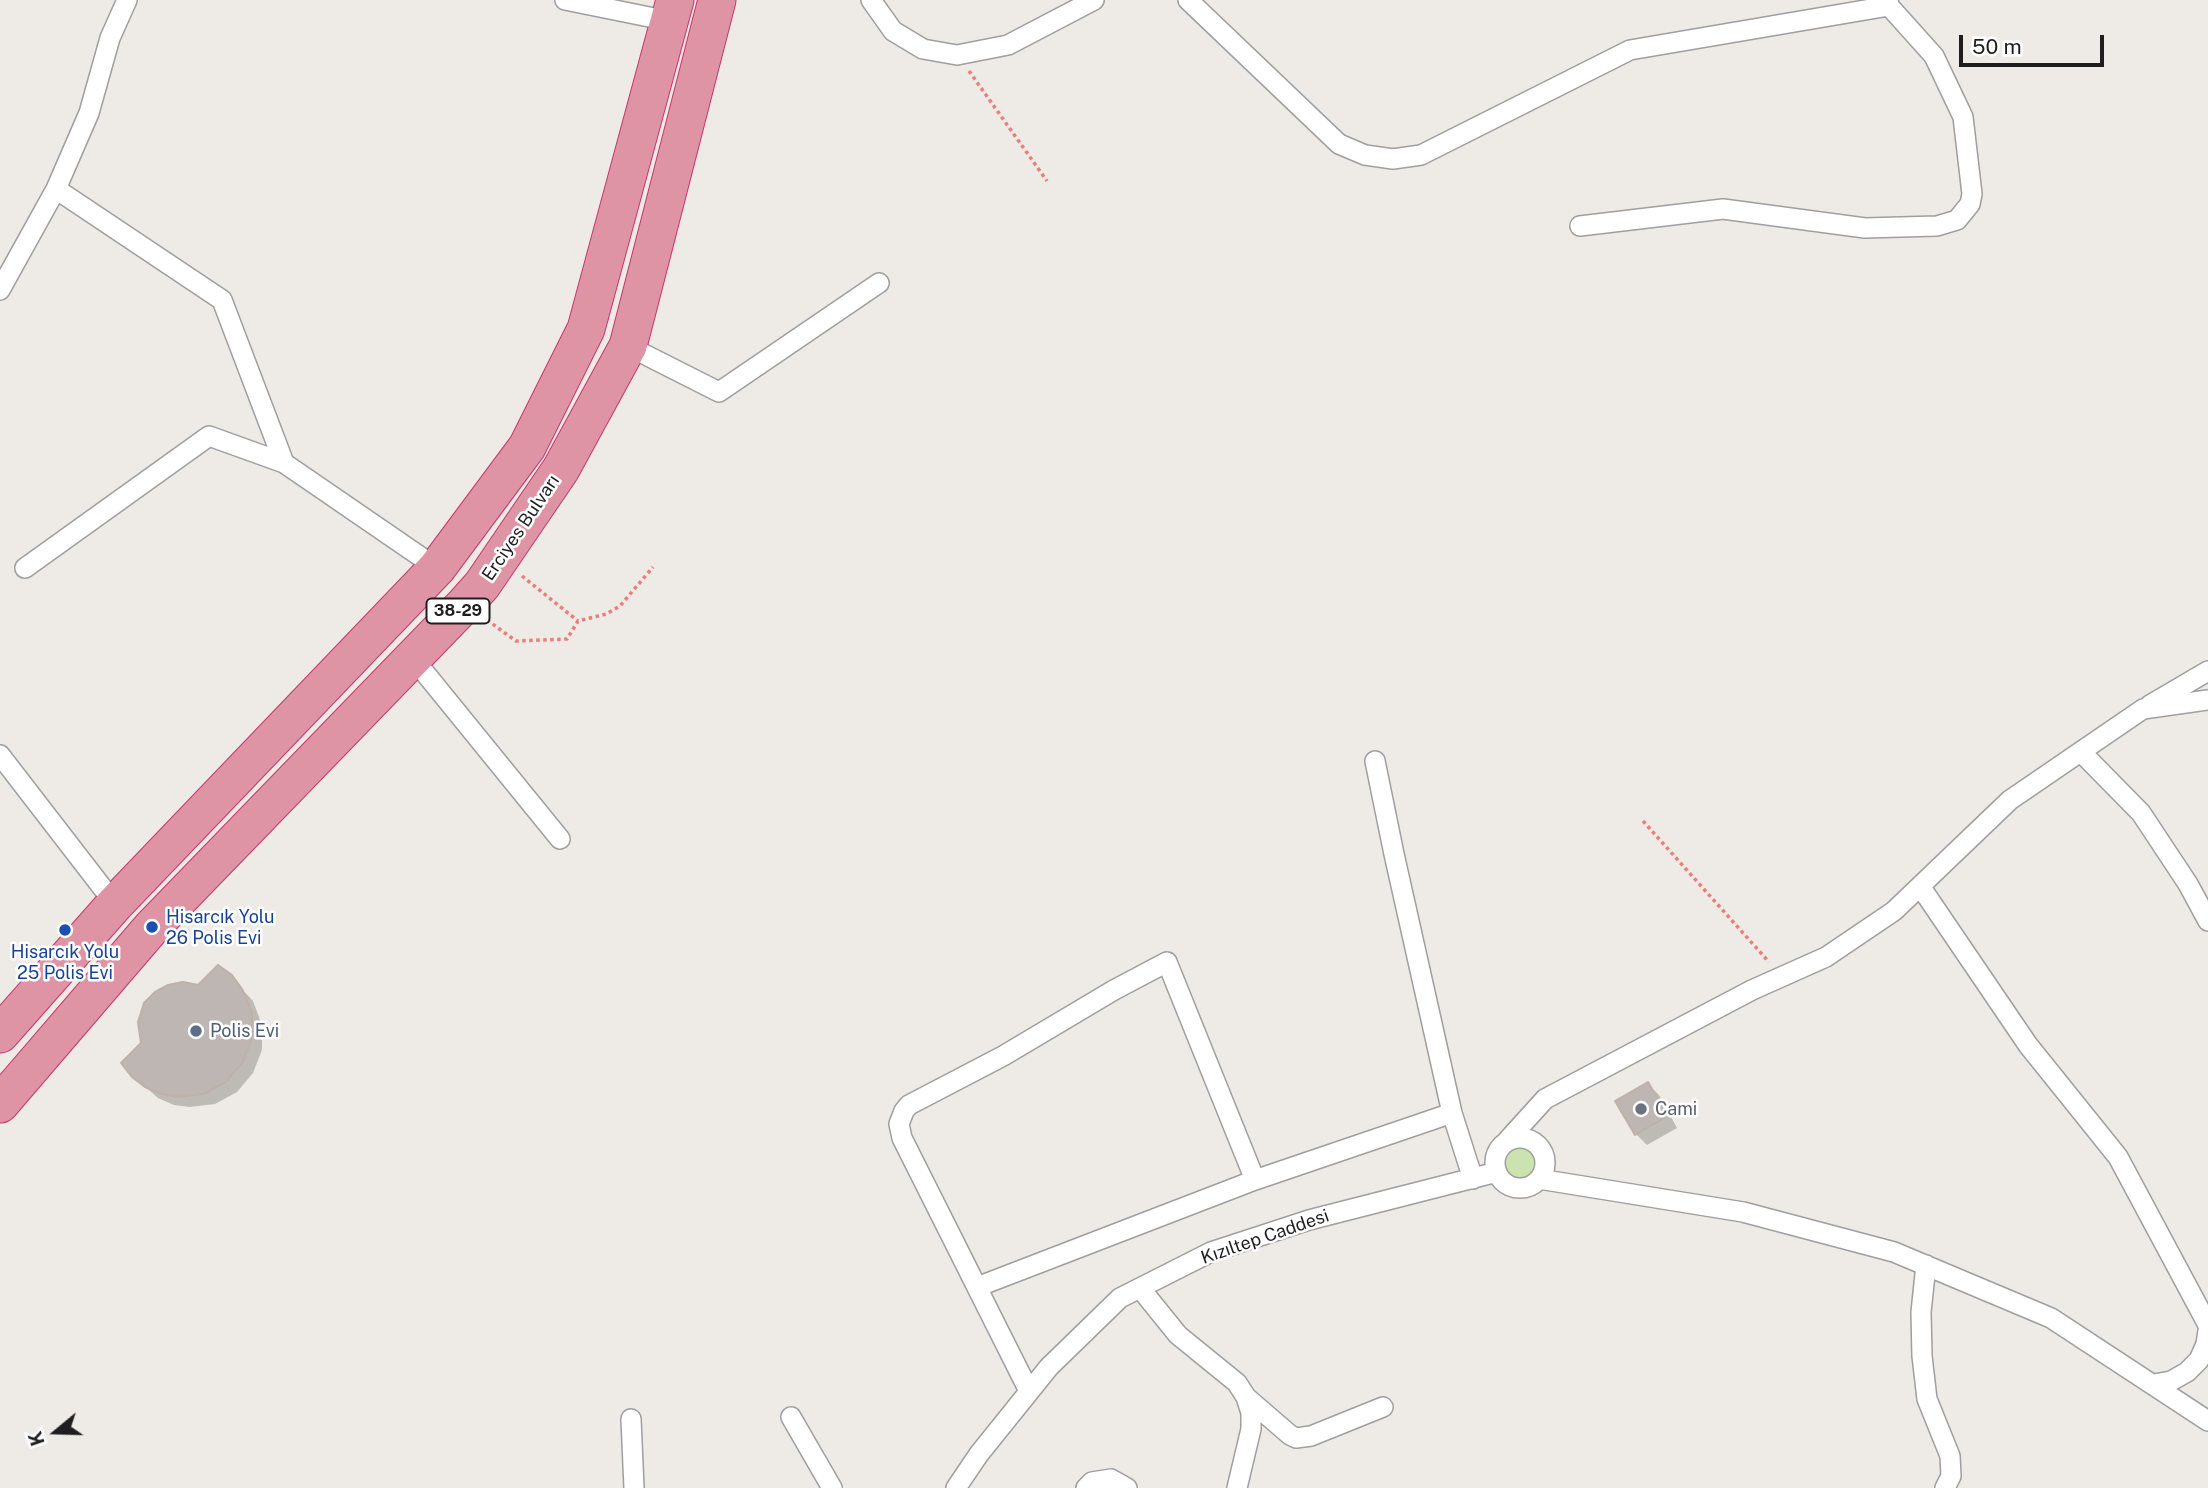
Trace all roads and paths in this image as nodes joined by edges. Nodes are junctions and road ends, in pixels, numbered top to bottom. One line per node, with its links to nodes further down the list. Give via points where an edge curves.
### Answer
1 (127, 0): 11 (street, via 110,38 89,113)
2 (565, 0): 8 (street)
3 (717, 0): 15 (highway, Erciyes Bulvarı / 38-29)
4 (872, 0): 9 (street, via 892,32 923,49)
5 (1094, 0): 9 (street, via 1008,45)
6 (1188, 0): 7 (street, via 1339,144 1365,155 1393,159 1421,155 1630,50)
7 (1888, 3): 12 (street, via 1934,56 1963,117 1972,194 1957,220 1937,226 1865,228 1723,209)
8 (672, 10): 20 (highway, 38-29, via 586,329 527,447)
9 (957, 55): 10 (path)
10 (1047, 181)
11 (56, 189): 14 (street); 16 (street, via 222,300)
12 (1580, 226)
13 (879, 283): 15 (street, via 719,393)
14 (0, 290)
15 (628, 346): 17 (highway, Erciyes Bulvarı / 38-29, via 561,470)
16 (284, 463): 19 (street, via 209,436); 20 (street)
17 (500, 559): 21 (highway, Erciyes Bulvarı / 38-29); 22 (path)
18 (653, 567): 22 (path, via 620,606)
19 (25, 568)
20 (437, 568): 33 (highway, 38-29)
21 (466, 604): 22 (path, via 516,641 567,639); 23 (highway, Erciyes Bulvarı / 38-29)
22 (578, 621)
23 (412, 657): 31 (street); 37 (highway, Erciyes Bulvarı / 38-29, via 152,927)
24 (2208, 671): 26 (street)
25 (2208, 700): 26 (street)
26 (2143, 709): 27 (street)
27 (2081, 752): 32 (street, via 2010,800); 34 (street, via 2141,813)
28 (0, 755): 33 (street)
29 (1375, 761): 38 (street)
30 (1643, 821): 35 (path)
31 (560, 839)
32 (1920, 886): 35 (street, via 1894,911 1826,957); 47 (street, via 2028,1045 2118,1157)
33 (115, 904): 36 (highway, 38-29)
34 (2208, 921)
35 (1782, 977): 39 (street, via 1545,1099)
36 (0, 1034)
37 (0, 1104)
38 (1452, 1113): 41 (street); 43 (street)
39 (1507, 1141): 40 (street, via 1496,1154); 42 (street, via 1524,1138 1539,1147 1545,1163)
40 (1497, 1172): 41 (street, Kızıltep Caddesi); 42 (street, via 1516,1188)
41 (1473, 1179): 46 (street, Kızıltep Caddesi, via 1309,1220 1211,1252)
42 (1539, 1179): 44 (street, via 1743,1212 1894,1252)
43 (1255, 1181): 45 (street); 45 (street, via 1167,962 904,1111 899,1124 902,1138)
44 (1926, 1265): 49 (street, via 2051,1318); 62 (street, via 1922,1356 1927,1399 1950,1456 1951,1476)
45 (977, 1287): 50 (street)
46 (1140, 1288): 50 (street, Kızıltep Caddesi, via 1120,1298); 51 (street, via 1178,1335 1237,1383)
47 (2208, 1325)
48 (2208, 1331): 49 (street, via 2199,1360 2171,1381)
49 (2154, 1384): 55 (street)
50 (1029, 1391): 58 (street, Kızıltep Caddesi)
51 (1246, 1397): 52 (street, via 1296,1438); 61 (street, via 1251,1429)
52 (1383, 1407)
53 (791, 1417): 57 (street)
54 (631, 1419): 56 (street)
55 (2208, 1421)
56 (634, 1488)
57 (832, 1488)
58 (956, 1488)
59 (1086, 1488): 60 (street, via 1092,1482 1111,1479)
60 (1127, 1488)
61 (1237, 1488)
62 (1945, 1488)

